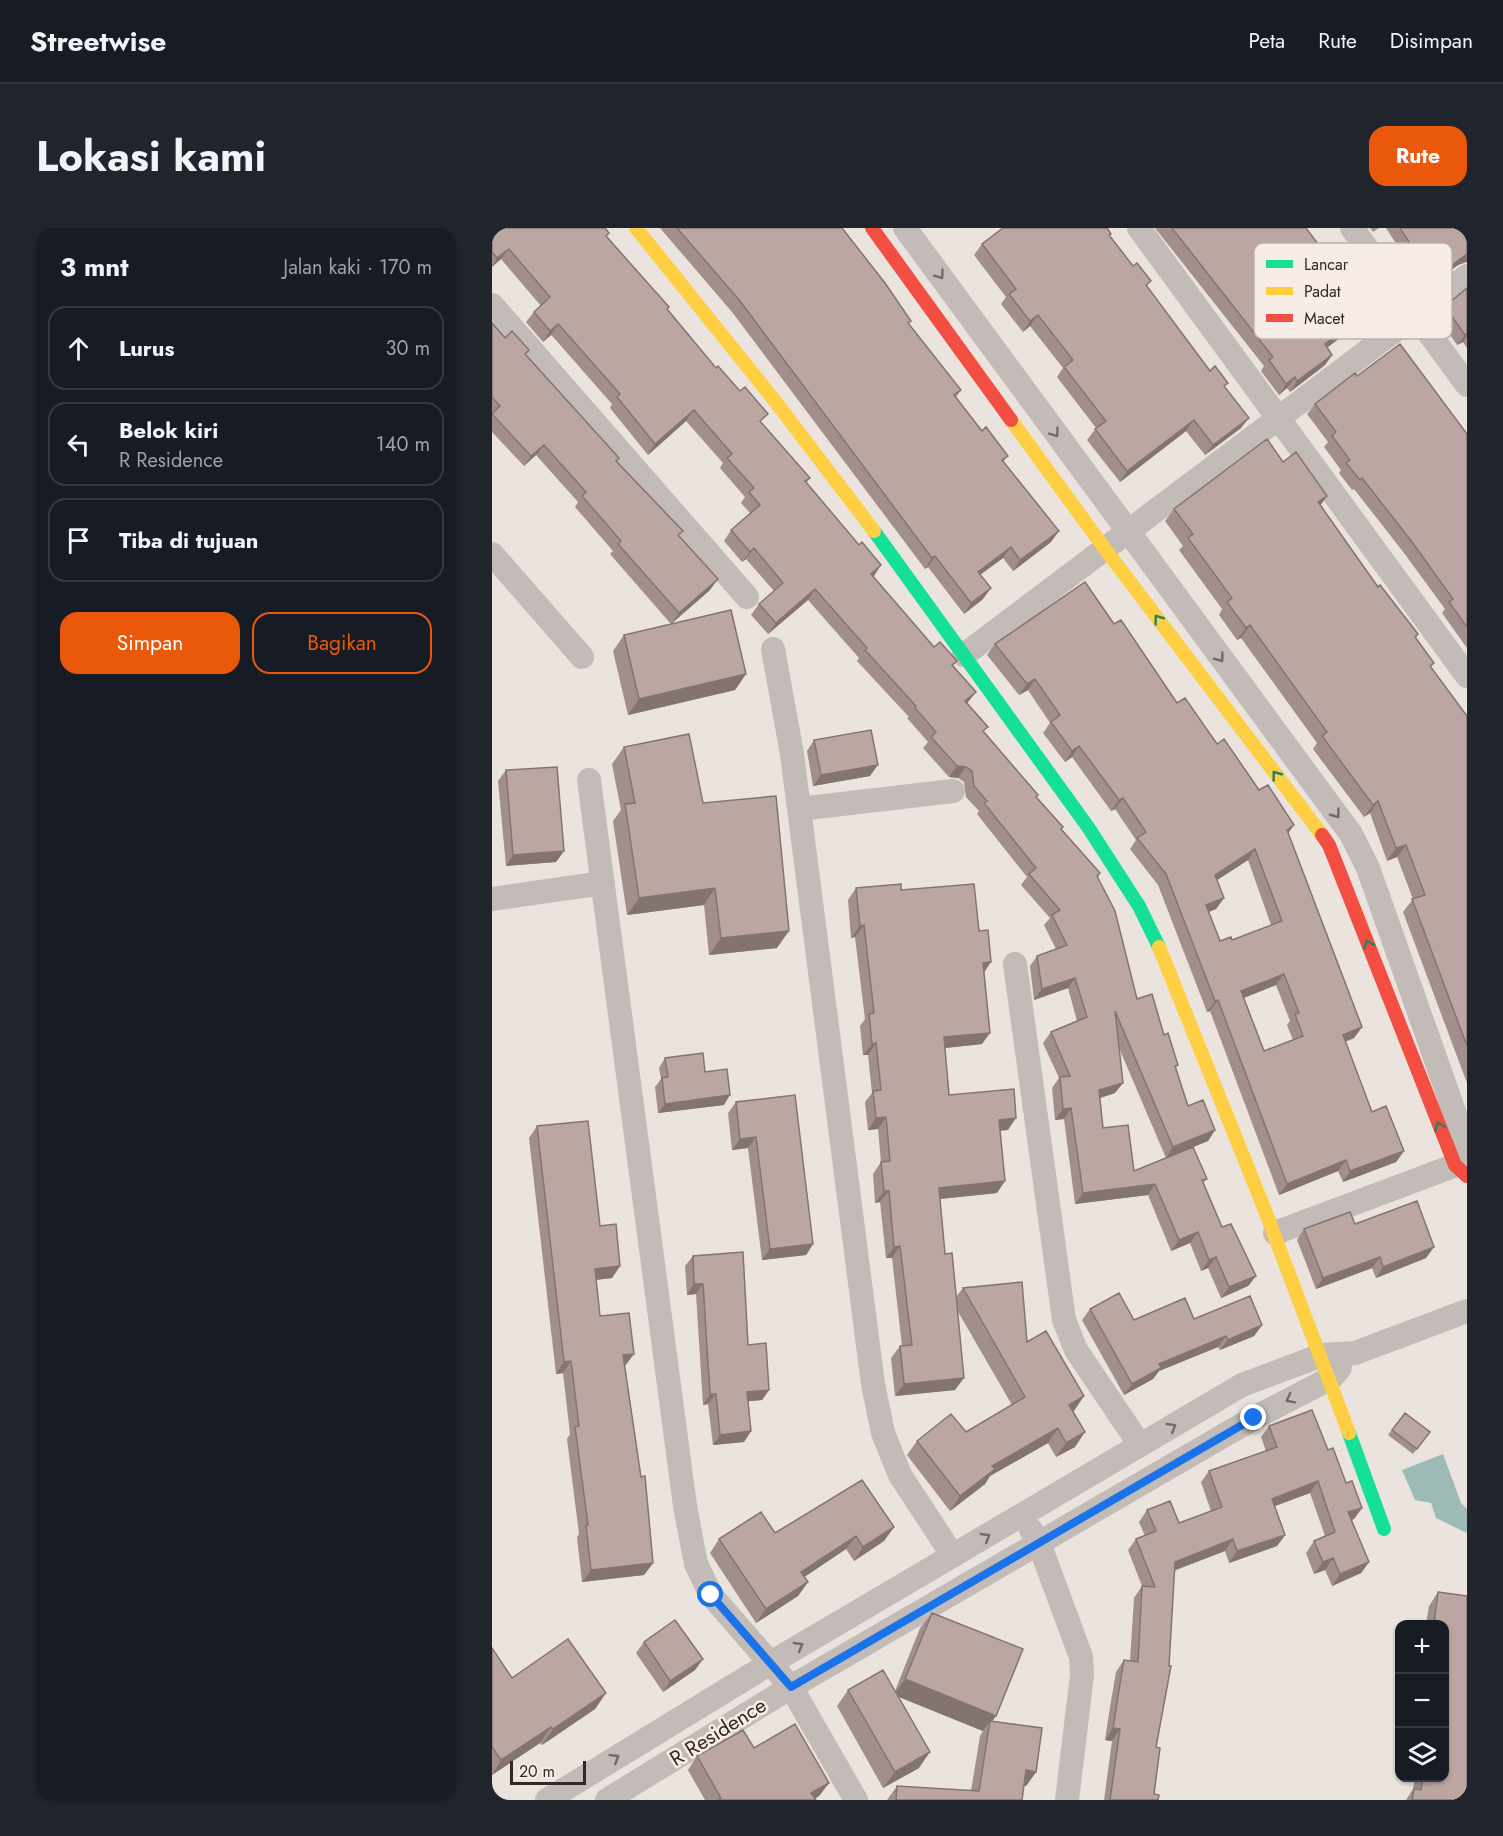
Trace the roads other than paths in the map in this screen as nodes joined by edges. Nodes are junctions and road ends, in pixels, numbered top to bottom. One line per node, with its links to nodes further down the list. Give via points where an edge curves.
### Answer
1 (636, 228): 21 (street, via 731,342)
2 (872, 228): 13 (street)
3 (906, 228): 10 (street, one-way to 10)
4 (1139, 228): 15 (street)
5 (1352, 228): 6 (street)
6 (1363, 243)
7 (1467, 276): 8 (street)
8 (1452, 287)
9 (492, 305): 19 (street)
10 (978, 327): 13 (street); 16 (street, one-way to 16)
11 (1382, 339): 15 (street)
12 (1433, 339): 14 (street)
13 (957, 345): 17 (street)
14 (1467, 385)
15 (1277, 418): 16 (street); 23 (street)
16 (1127, 532): 17 (street); 27 (street, one-way to 27, via 1351,834)
17 (1105, 549): 21 (street); 28 (street, one-way to 17, via 1329,845)
18 (492, 554): 22 (street)
19 (747, 597)
20 (773, 649): 26 (street)
21 (964, 655): 33 (street, via 1139,907)
22 (582, 657)
23 (1467, 676)
24 (590, 780): 29 (street)
25 (953, 790): 26 (street)
26 (799, 809): 42 (street, via 873,1384 883,1433 900,1475)
27 (1368, 868): 28 (street); 32 (street)
28 (1340, 875): 32 (street, one-way to 28)
29 (603, 883): 30 (street); 43 (street, via 696,1564 711,1595)
30 (492, 899)
31 (1015, 964): 38 (street, via 1064,1320 1076,1350)
32 (1464, 1163): 33 (street)
33 (1275, 1233): 36 (street)
34 (1467, 1311): 35 (street)
35 (1354, 1353): 36 (street); 37 (street, R Residence)
36 (1322, 1356): 37 (street); 38 (street, one-way to 36, via 1242,1385)
37 (1331, 1378): 40 (street); 41 (street, R Residence, one-way to 41, via 1254,1418)
38 (1140, 1445): 39 (street)
39 (1023, 1514): 41 (street); 42 (street, one-way to 39)
40 (1384, 1529)
41 (1039, 1543): 44 (street, R Residence); 48 (street, via 1082,1657)
42 (953, 1556): 43 (street, one-way to 42)
43 (769, 1664): 44 (street); 45 (street, one-way to 43)
44 (791, 1687): 46 (street, R Residence); 47 (street)
45 (547, 1800)
46 (606, 1800)
47 (856, 1800)
48 (1067, 1800)

